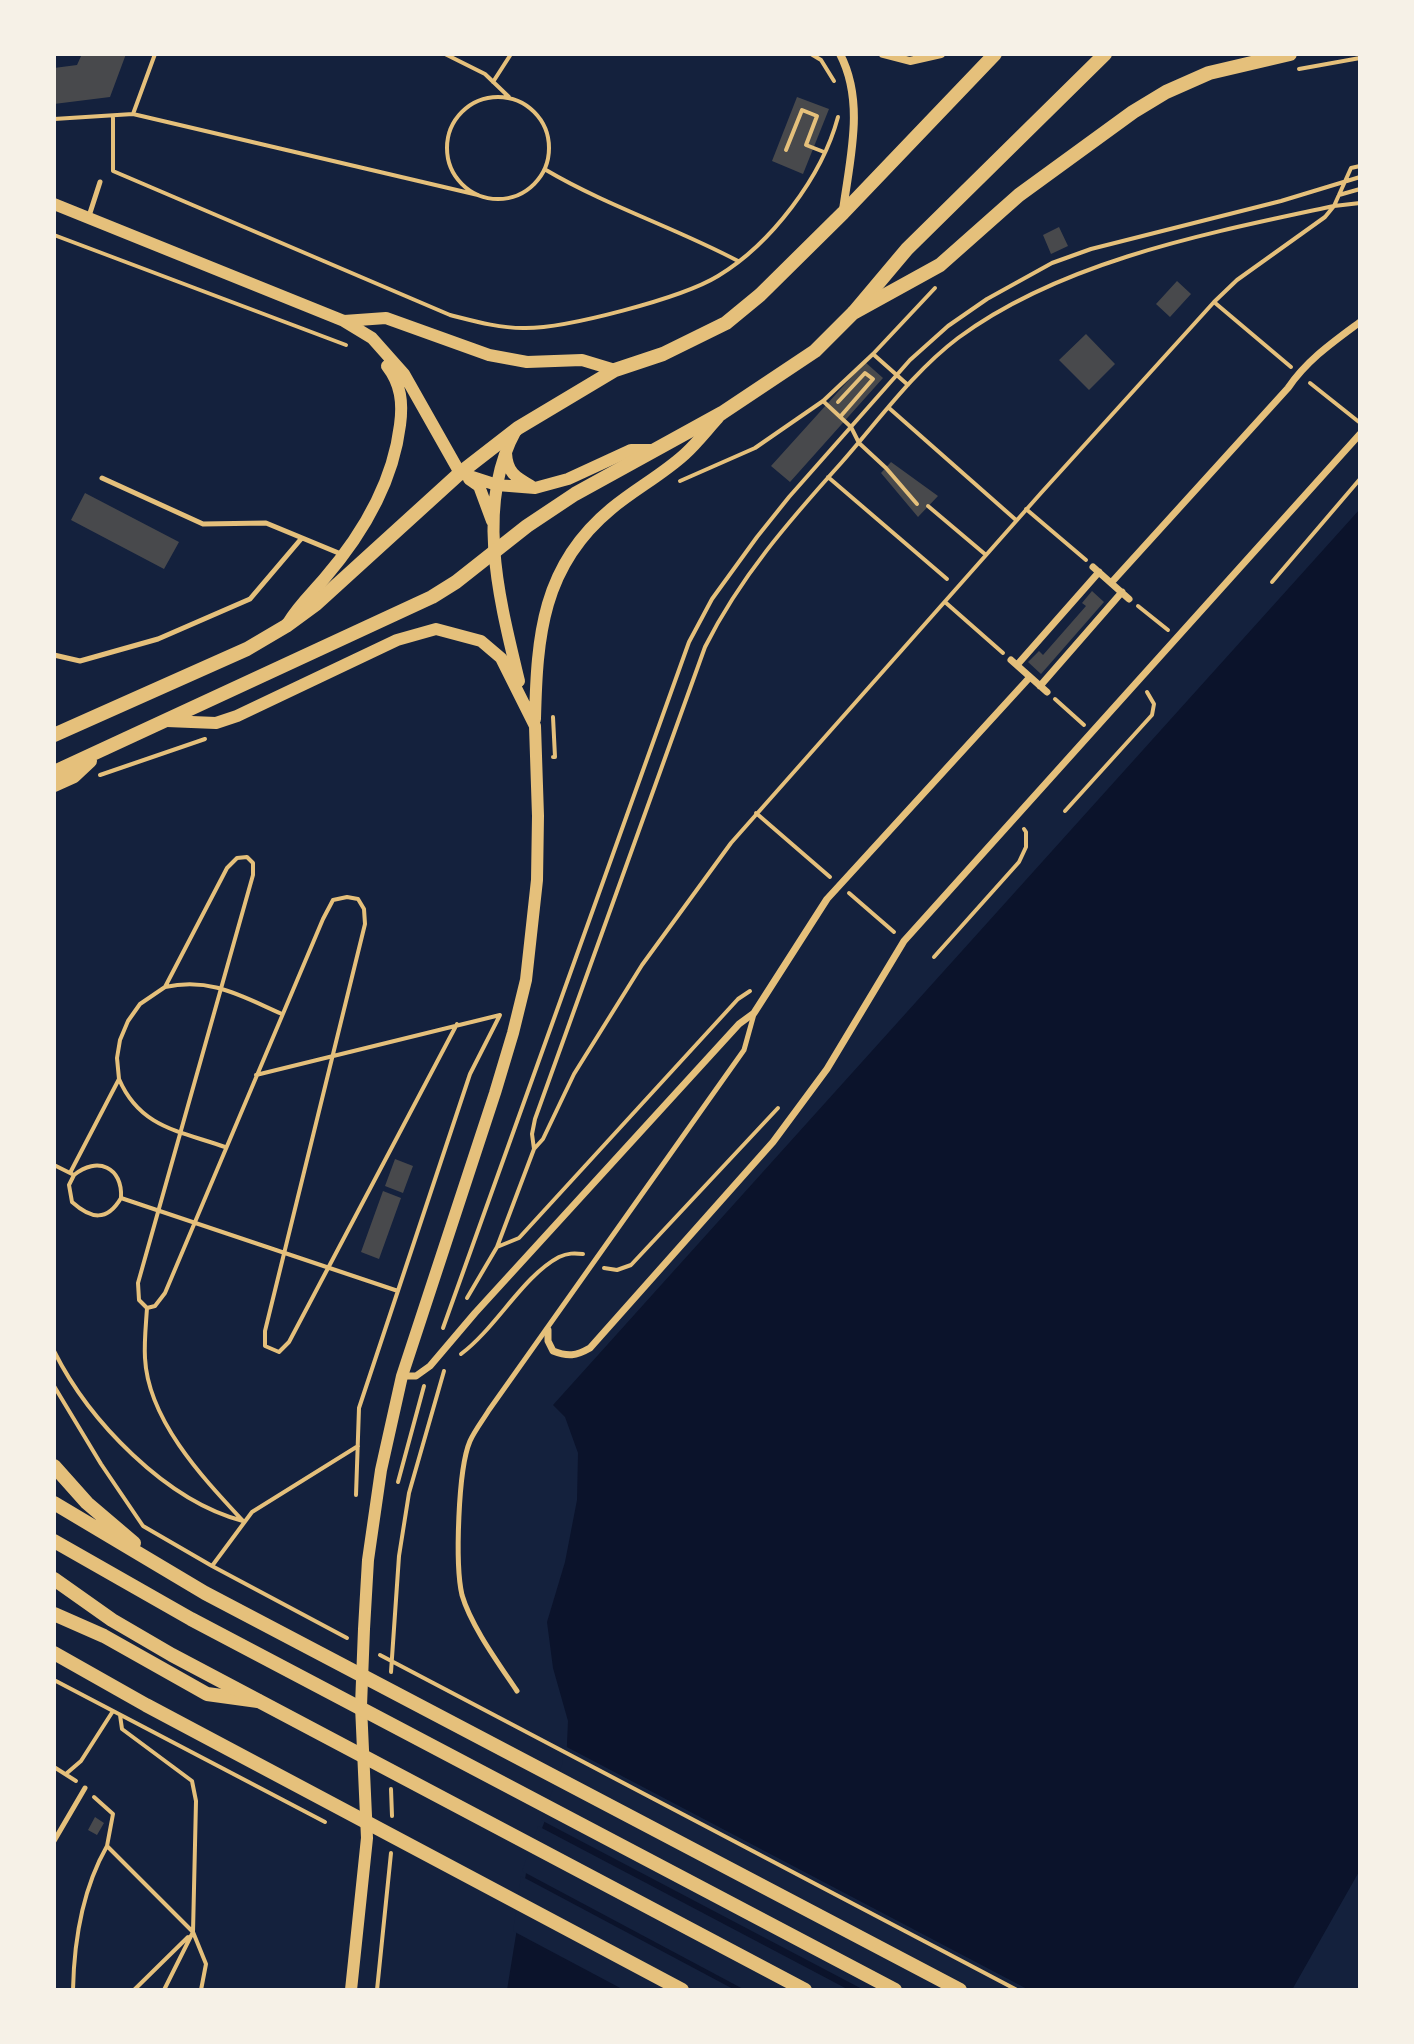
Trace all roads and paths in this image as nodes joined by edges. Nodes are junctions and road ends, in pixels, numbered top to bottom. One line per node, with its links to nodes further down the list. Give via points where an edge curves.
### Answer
1 (155, 54): 17 (path)
2 (445, 54): 13 (path)
3 (511, 54): 13 (path)
4 (811, 54): 14 (path, via 821,60)
5 (840, 54): 33 (street, via 854,91)
6 (883, 54): 7 (street, via 910,61)
7 (941, 54)
8 (995, 54): 33 (main road)
9 (1105, 54): 39 (main road, via 907,249)
10 (1290, 54): 39 (main road, via 1209,73 1155,98 1019,195 940,265)
11 (1360, 58): 12 (path)
12 (1288, 71)
13 (493, 82): 15 (path)
14 (836, 85)
15 (510, 98): 23 (path, via 525,104 545,126); 28 (path, via 477,101 453,124 448,140 453,173)
16 (837, 108): 21 (path, via 838,119)
17 (133, 114): 18 (path); 28 (path)
18 (113, 116): 19 (path); 36 (path, via 113,171 450,315 485,324 558,325 659,299 716,278)
19 (54, 119)
20 (786, 150): 21 (path, via 802,110 817,116 806,145)
21 (824, 152): 36 (path, via 785,215)
22 (1360, 166): 25 (path, via 1351,168)
23 (545, 170): 28 (path, via 516,196); 36 (path)
24 (1360, 177): 25 (path)
25 (1346, 181): 29 (path); 46 (path, via 1052,263 948,326)
26 (100, 182): 34 (lane)
27 (1360, 189): 29 (path)
28 (478, 195)
29 (1339, 195): 32 (path)
30 (1360, 203): 32 (path)
31 (54, 204): 34 (street)
32 (1334, 206): 38 (path); 47 (path, via 1162,248 1060,280 969,331)
33 (843, 213): 45 (main road, via 726,323)
34 (89, 217): 40 (street)
35 (54, 235): 42 (path)
36 (738, 261)
37 (937, 286): 43 (path)
38 (1214, 302): 44 (path); 70 (path)
39 (853, 313): 52 (main road, via 815,351)
40 (344, 321): 45 (street, via 386,318 489,355 527,362 582,360); 61 (street, via 372,338 404,374); 75 (street, via 397,379 402,405 388,475)
41 (1360, 322): 81 (street, via 1312,358)
42 (346, 345)
43 (873, 354): 46 (path); 49 (path)
44 (1283, 361)
45 (615, 370): 56 (main road)
46 (897, 375): 47 (path); 55 (path)
47 (908, 385): 51 (path)
48 (1317, 390): 54 (path)
49 (823, 401): 53 (path); 65 (path, via 755,448)
50 (838, 402): 53 (path, via 865,373 873,379)
51 (889, 408): 58 (path); 71 (path)
52 (722, 413): 60 (main road); 97 (street, via 686,454 585,533 559,575 540,629)
53 (840, 417): 55 (path)
54 (1354, 418)
55 (851, 427): 58 (path); 142 (path, via 757,537 712,599 689,642)
56 (518, 428): 59 (street); 61 (main road)
57 (1360, 434): 91 (street)
58 (859, 443): 62 (path); 68 (path)
59 (506, 449): 66 (street); 67 (street, via 506,464 514,477)
60 (655, 450): 67 (street, via 631,450); 74 (main road, via 575,494)
61 (460, 473): 66 (street); 72 (street, via 479,486); 86 (main road)
62 (828, 477): 79 (path); 124 (path, via 726,605 705,647 544,1091 532,1134)
63 (102, 478): 73 (lane, via 203,524 266,523)
64 (1360, 479): 80 (path)
65 (676, 483)
66 (497, 485): 67 (street); 72 (street)
67 (535, 488)
68 (917, 504)
69 (928, 506): 76 (path)
70 (1026, 509): 71 (path); 77 (path)
71 (1016, 520): 76 (path)
72 (494, 525): 74 (street)
73 (301, 539): 75 (lane); 88 (lane, via 250,599 158,639 80,661)
74 (495, 554): 93 (street); 95 (main road, via 432,597)
75 (342, 555): 86 (street)
76 (986, 555): 82 (path)
77 (1096, 569): 81 (street); 89 (street)
78 (942, 575): 79 (path)
79 (947, 579): 82 (path)
80 (1272, 582)
81 (1111, 583): 83 (street)
82 (958, 588): 85 (path)
83 (1122, 592): 84 (street); 92 (street)
84 (1129, 599): 87 (path)
85 (945, 602): 89 (path); 106 (path)
86 (286, 626): 98 (main road, via 247,649)
87 (1164, 627)
88 (54, 655)
89 (1014, 662): 90 (street)
90 (1030, 677): 92 (street); 115 (street, via 827,899)
91 (1136, 682): 105 (path, via 1154,704 1152,715); 107 (street)
92 (1044, 689): 96 (path)
93 (524, 700): 95 (street, via 501,658 481,641 436,629 397,640 237,716 216,723); 97 (street)
94 (553, 712): 101 (path)
95 (167, 721): 100 (main road)
96 (1079, 721)
97 (535, 726): 143 (street, via 537,880 526,980 495,1093)
98 (54, 735)
99 (211, 736): 103 (path)
100 (103, 750): 102 (main road); 104 (main road, via 74,776)
101 (555, 757)
102 (54, 772)
103 (94, 778)
104 (54, 785)
105 (1065, 811)
106 (756, 813): 108 (path); 124 (path, via 642,965)
107 (1013, 819): 111 (path, via 1026,832 1019,862); 138 (street, via 904,941 827,1069 773,1142 590,1348 564,1356 553,1351)
108 (823, 871)
109 (857, 900): 110 (path)
110 (893, 931)
111 (934, 957)
112 (165, 987): 113 (path, via 201,982); 113 (path, via 227,868 247,857 253,875); 120 (path, via 140,1004 128,1021 117,1058)
113 (222, 988): 116 (path); 122 (path)
114 (738, 999): 130 (path, via 519,1238)
115 (754, 1013): 138 (lane, via 744,1050); 139 (street)
116 (282, 1014): 118 (path, via 333,900 358,899 365,924); 119 (path)
117 (457, 1024): 118 (path); 133 (path); 135 (path, via 500,1015 470,1074)
118 (332, 1057): 119 (path); 131 (path)
119 (256, 1075): 123 (path)
120 (119, 1079): 122 (path, via 144,1116); 126 (path)
121 (786, 1100): 132 (path)
122 (181, 1132): 123 (path); 128 (path)
123 (225, 1147): 129 (path)
124 (534, 1149): 130 (path)
125 (54, 1165): 126 (path)
126 (72, 1174): 127 (path, via 85,1166 108,1168 122,1186); 127 (path, via 72,1202 85,1214 101,1216 114,1210)
127 (121, 1198): 128 (path)
128 (158, 1210): 129 (path); 136 (path, via 138,1283 139,1300)
129 (193, 1222): 131 (path); 136 (path, via 165,1293)
130 (497, 1247): 137 (path)
131 (283, 1252): 133 (path); 133 (path, via 265,1331 265,1346 271,1351 279,1352 289,1342)
132 (631, 1265)
133 (327, 1267): 135 (path)
134 (540, 1272): 141 (path)
135 (398, 1291): 145 (path, via 359,1408)
136 (147, 1308): 150 (path, via 145,1361 153,1392 199,1472)
137 (463, 1309)
138 (548, 1330): 163 (lane, via 469,1443 462,1476 462,1595)
139 (451, 1343): 142 (street); 161 (path, via 409,1493)
140 (54, 1351): 150 (path, via 110,1433 162,1478 218,1515)
141 (458, 1356)
142 (430, 1366): 143 (street, via 416,1376); 148 (path)
143 (402, 1376): 179 (street, via 368,1560 361,1706 367,1838)
144 (54, 1386): 153 (path, via 143,1526)
145 (358, 1446): 147 (path); 150 (path)
146 (54, 1466): 152 (main road, via 87,1503)
147 (356, 1495)
148 (394, 1495)
149 (54, 1503): 152 (main road)
150 (243, 1521): 153 (path)
151 (54, 1541): 183 (main road, via 191,1619)
152 (159, 1564): 184 (main road, via 205,1593)
153 (215, 1568): 156 (path)
154 (54, 1579): 164 (main road, via 112,1620)
155 (54, 1614): 164 (main road, via 207,1694)
156 (358, 1643)
157 (379, 1643): 160 (path)
158 (372, 1651): 185 (path)
159 (54, 1653): 181 (main road)
160 (378, 1659)
161 (391, 1674)
162 (54, 1680): 165 (path)
163 (517, 1691)
164 (258, 1701): 182 (main road)
165 (113, 1711): 166 (path); 168 (path, via 81,1761)
166 (120, 1715): 167 (path); 174 (path, via 122,1729 192,1781)
167 (136, 1723)
168 (66, 1773)
169 (391, 1783): 171 (path)
170 (85, 1788): 172 (lane)
171 (392, 1829)
172 (54, 1841)
173 (392, 1844): 180 (path)
174 (193, 1932): 175 (path, via 107,1846 85,1894); 176 (path); 177 (path); 178 (path, via 206,1964)
175 (73, 1990)
176 (134, 1990)
177 (164, 1990)
178 (201, 1990)
179 (351, 1990)
180 (377, 1990)
181 (682, 1990)
182 (805, 1990)
183 (895, 1990)
184 (960, 1990)
185 (1017, 1990)

